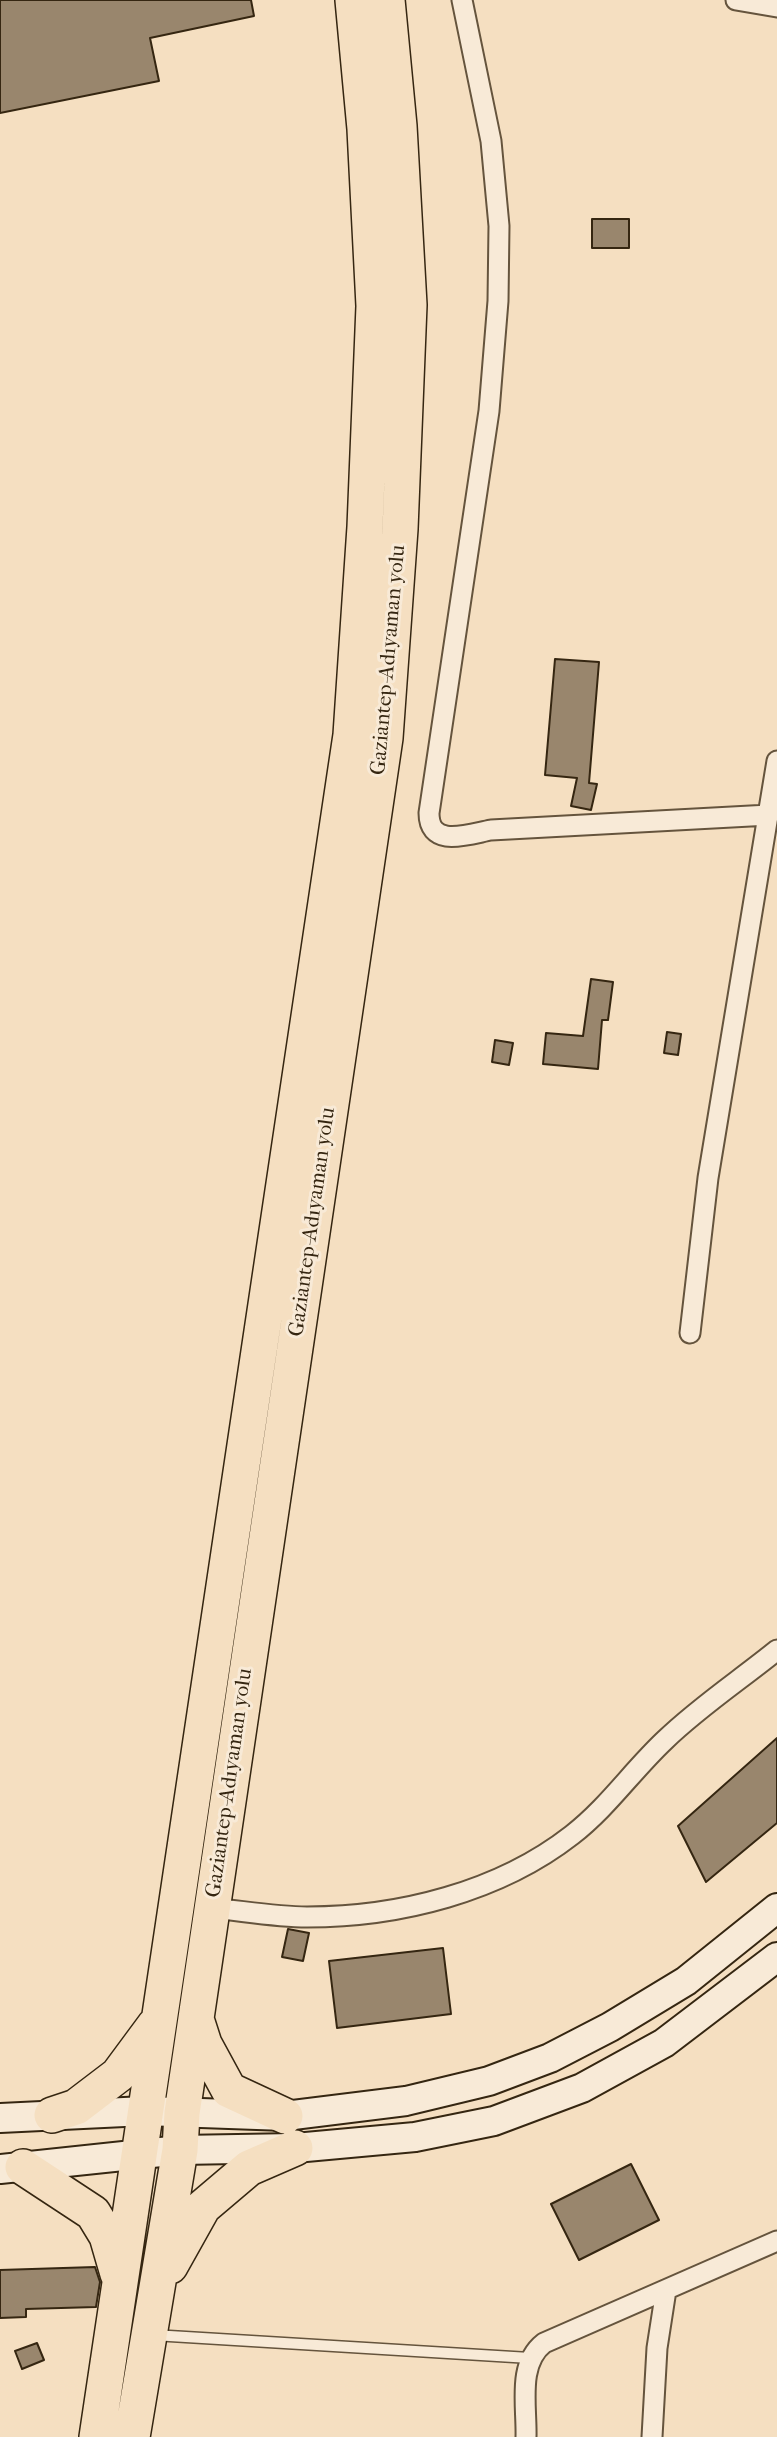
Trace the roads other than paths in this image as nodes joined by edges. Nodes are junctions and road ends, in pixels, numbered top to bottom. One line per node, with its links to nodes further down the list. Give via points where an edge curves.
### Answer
1 (353, 0): 14 (highway, Gaziantep-Adıyaman yolu, via 374,306 351,735)
2 (387, 0): 10 (highway, Gaziantep-Adıyaman yolu, via 409,306 385,738)
3 (461, 0): 7 (street, via 491,141 499,288 489,411 429,813 431,827 436,834 454,837 491,830)
4 (736, 0): 5 (street)
5 (777, 7)
6 (777, 761): 7 (street)
7 (769, 815): 8 (street, via 708,1178)
8 (690, 1333)
9 (777, 1650): 10 (street, via 666,1739 592,1819 546,1853 505,1875 421,1904 363,1914 304,1917)
10 (212, 1908): 13 (highway, Gaziantep-Adıyaman yolu)
11 (777, 1908): 18 (street, via 686,1981 550,2058 489,2081 406,2101)
12 (777, 1957): 20 (street, via 664,2043 582,2088 494,2121 415,2137)
13 (196, 2018): 16 (highway, Gaziantep-Adıyaman yolu); 18 (highway, via 204,2044 229,2090)
14 (159, 2020): 15 (highway, Gaziantep-Adıyaman yolu); 17 (highway, via 118,2075 76,2107)
15 (145, 2111): 16 (street); 17 (street); 22 (highway, Gaziantep-Adıyaman yolu)
16 (182, 2113): 18 (street); 21 (highway, Gaziantep-Adıyaman yolu)
17 (52, 2115): 19 (street)
18 (285, 2116)
19 (0, 2118)
20 (295, 2148): 21 (street); 27 (highway, via 248,2168 202,2207)
21 (180, 2150): 22 (street); 27 (highway, Gaziantep-Adıyaman yolu)
22 (138, 2155): 23 (street); 25 (highway, Gaziantep-Adıyaman yolu)
23 (11, 2168): 25 (highway, via 93,2213 107,2235)
24 (777, 2241): 26 (street)
25 (121, 2282): 30 (highway, Gaziantep-Adıyaman yolu)
26 (666, 2290): 29 (street, via 544,2343); 33 (street)
27 (156, 2294): 28 (highway, Gaziantep-Adıyaman yolu)
28 (149, 2334): 29 (lane); 31 (highway, Gaziantep-Adıyaman yolu)
29 (530, 2358): 32 (street)
30 (97, 2437)
31 (132, 2437)
32 (526, 2437)
33 (652, 2437)

